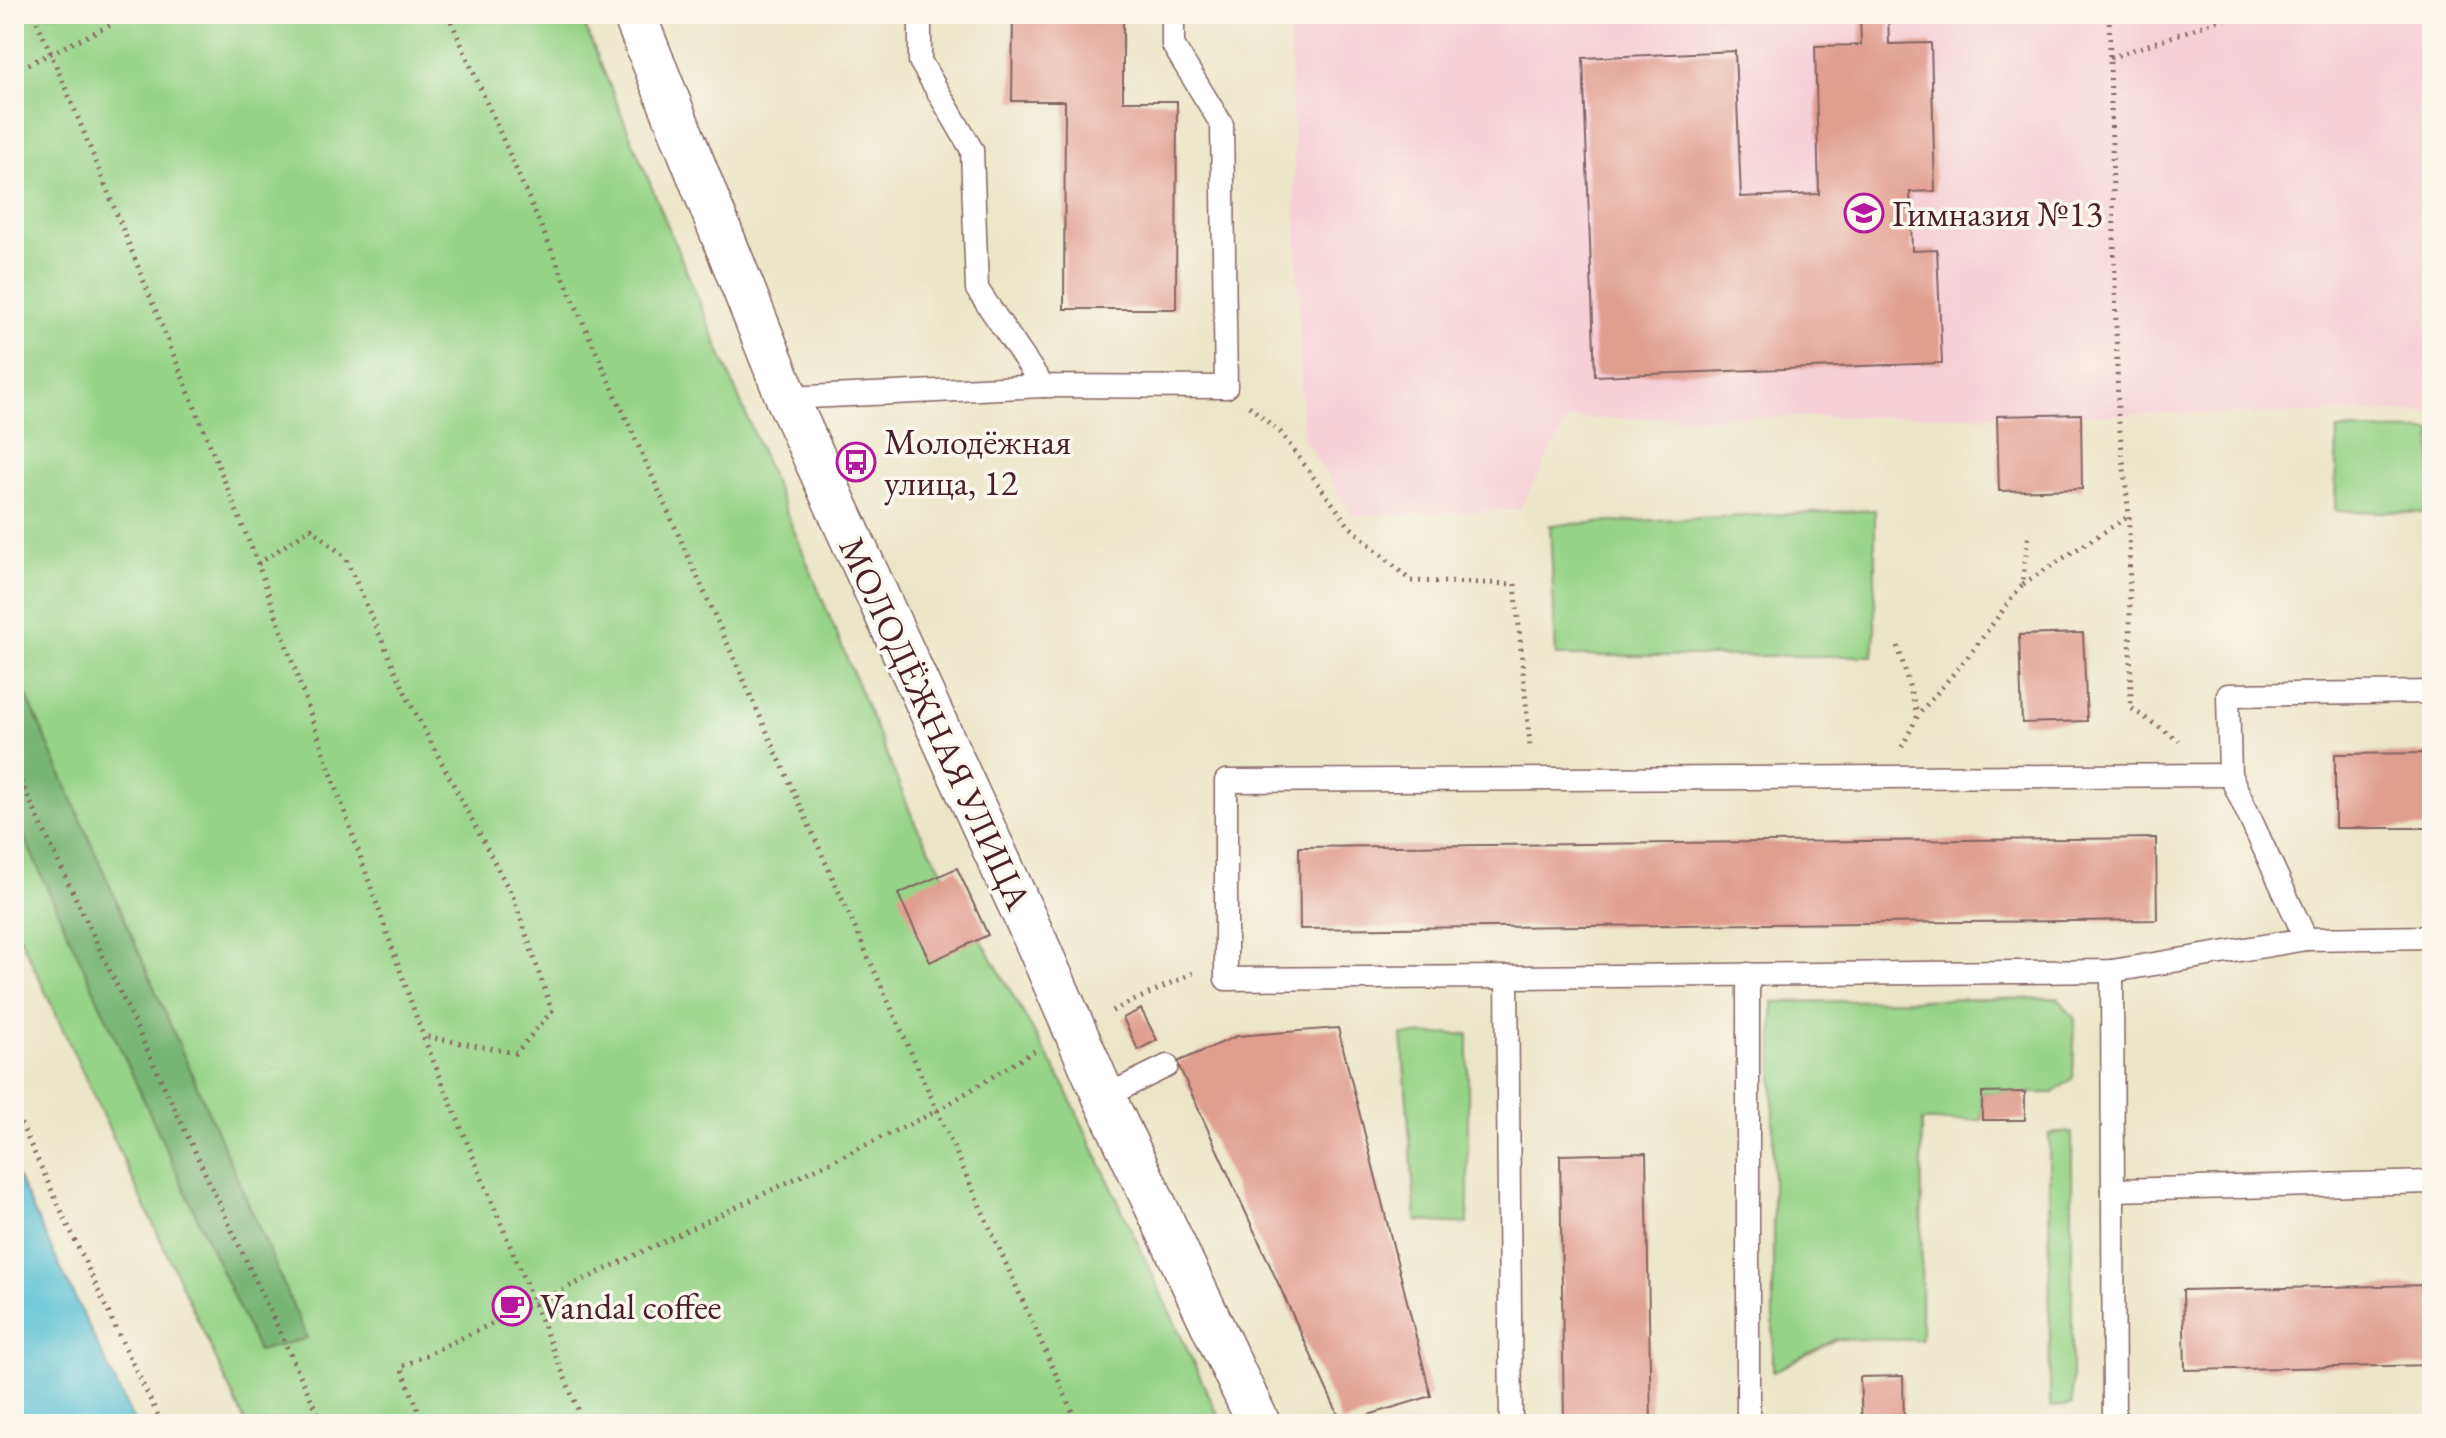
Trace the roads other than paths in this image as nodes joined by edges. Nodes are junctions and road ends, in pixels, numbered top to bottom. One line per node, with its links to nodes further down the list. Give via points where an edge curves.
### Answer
1 (634, 14): 5 (street, МОЛОДЁЖНАЯ УЛИЦА)
2 (920, 14): 4 (lane, via 920,61 972,150 977,289)
3 (1173, 14): 4 (lane, via 1173,45 1222,125 1226,387)
4 (1043, 386): 5 (lane)
5 (787, 398): 14 (street, МОЛОДЁЖНАЯ УЛИЦА)
6 (2432, 692): 7 (lane, via 2228,695)
7 (2230, 775): 9 (lane); 12 (lane, via 1226,781 1226,979)
8 (2432, 937): 9 (lane)
9 (2306, 939): 10 (lane)
10 (2112, 971): 11 (lane); 16 (lane)
11 (1748, 974): 12 (lane); 19 (lane)
12 (1507, 977): 18 (lane)
13 (1167, 1066): 14 (lane)
14 (1104, 1097): 17 (street, МОЛОДЁЖНАЯ УЛИЦА)
15 (2432, 1182): 16 (lane)
16 (2113, 1190): 20 (lane)
17 (1259, 1424)
18 (1511, 1424)
19 (1748, 1424)
20 (2114, 1424)

